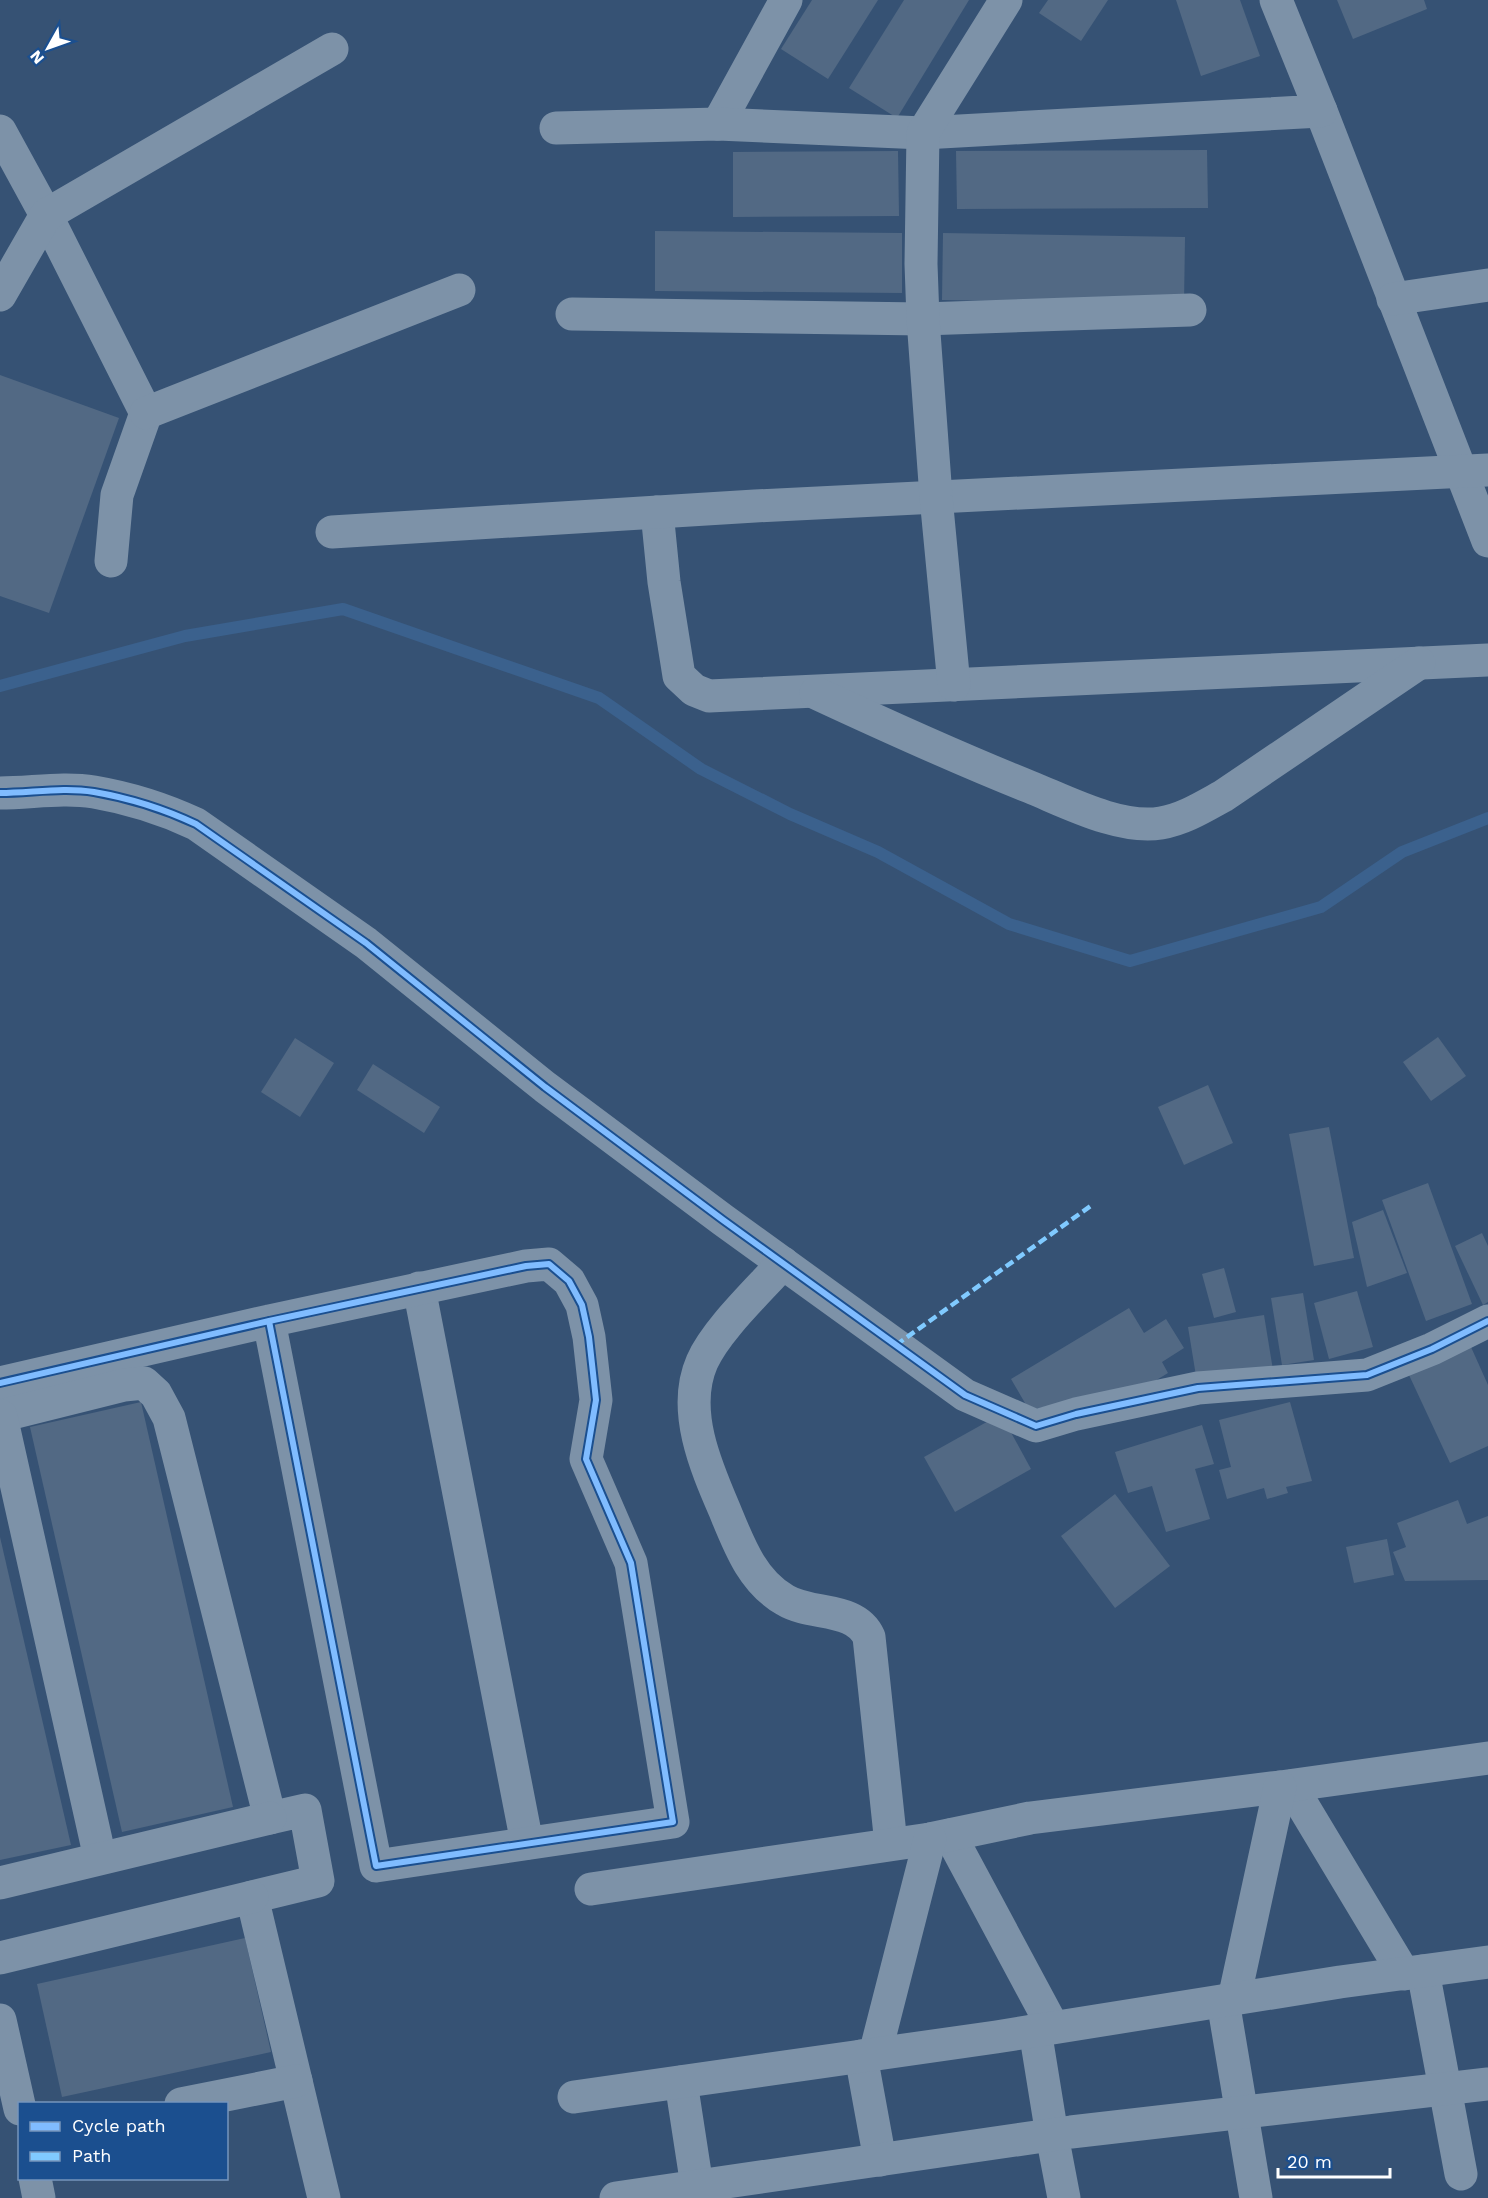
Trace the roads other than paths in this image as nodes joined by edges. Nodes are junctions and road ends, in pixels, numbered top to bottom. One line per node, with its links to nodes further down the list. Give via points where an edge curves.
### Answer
1 (786, 0): 6 (street)
2 (1006, 0): 9 (street)
3 (1276, 0): 5 (street)
4 (332, 49): 10 (street)
5 (1321, 111): 9 (street); 14 (street)
6 (718, 124): 7 (street); 9 (street)
7 (556, 128)
8 (0, 131): 10 (street)
9 (923, 133): 17 (street)
10 (46, 215): 13 (street); 18 (street)
11 (1488, 285): 14 (street)
12 (459, 290): 18 (street)
13 (0, 295)
14 (1393, 299): 19 (street)
15 (1190, 310): 17 (street)
16 (572, 314): 17 (street)
17 (923, 319): 20 (street)
18 (146, 413): 24 (street, via 117,495)
19 (1474, 471): 20 (street); 23 (street)
20 (936, 497): 21 (street); 27 (street)
21 (657, 512): 22 (street); 28 (street, via 680,676 694,690 709,696)
22 (332, 532)
23 (1488, 541)
24 (111, 561)
25 (1488, 660): 26 (street)
26 (1419, 663): 27 (street); 28 (street, via 1223,796 1189,815 1160,824 1131,823 1088,811 946,753)
27 (954, 685): 28 (street)
28 (812, 691)
29 (0, 793): 30 (street, via 93,792 161,809 196,824 366,943 545,1087)
30 (783, 1263): 33 (street, via 965,1395 1036,1426 1198,1388 1367,1375); 41 (street, via 718,1337 702,1362 695,1401 700,1443 705,1465 756,1576 787,1602 861,1623 869,1637)
31 (419, 1288): 32 (street); 40 (street); 40 (street, via 549,1264 569,1281 582,1305 590,1337 596,1400 586,1459 631,1563 673,1822)
32 (269, 1321): 34 (street); 40 (street, via 376,1866)
33 (1488, 1321)
34 (1, 1380)
35 (0, 1416): 38 (street, via 124,1385 144,1383 156,1394 169,1418); 42 (street)
36 (1488, 1758): 37 (street)
37 (1285, 1787): 39 (street, via 1030,1818); 48 (street); 49 (street)
38 (270, 1818): 42 (street); 45 (street, via 305,1810 318,1881)
39 (940, 1837): 41 (street); 51 (street); 52 (street)
40 (528, 1843)
41 (891, 1844): 44 (street)
42 (100, 1858): 43 (street)
43 (0, 1883)
44 (591, 1888)
45 (252, 1897): 46 (street); 53 (street)
46 (0, 1958)
47 (1488, 1962): 48 (street)
48 (1414, 1972): 49 (street); 56 (street)
49 (1228, 2000): 51 (street); 60 (street)
50 (0, 2020): 58 (street)
51 (1044, 2029): 52 (street); 61 (street)
52 (868, 2055): 54 (street); 62 (street)
53 (297, 2081): 59 (street); 67 (street)
54 (681, 2082): 57 (street); 65 (street)
55 (1488, 2084): 56 (street)
56 (1444, 2089): 60 (street); 63 (street)
57 (574, 2097)
58 (18, 2102)
59 (186, 2102)
60 (1243, 2112): 61 (street); 70 (street)
61 (1052, 2135): 62 (street); 69 (street)
62 (880, 2160): 65 (street)
63 (1461, 2174)
64 (35, 2180): 66 (street)
65 (697, 2186): 68 (street)
66 (39, 2198)
67 (324, 2198)
68 (616, 2198)
69 (1064, 2198)
70 (1256, 2198)

